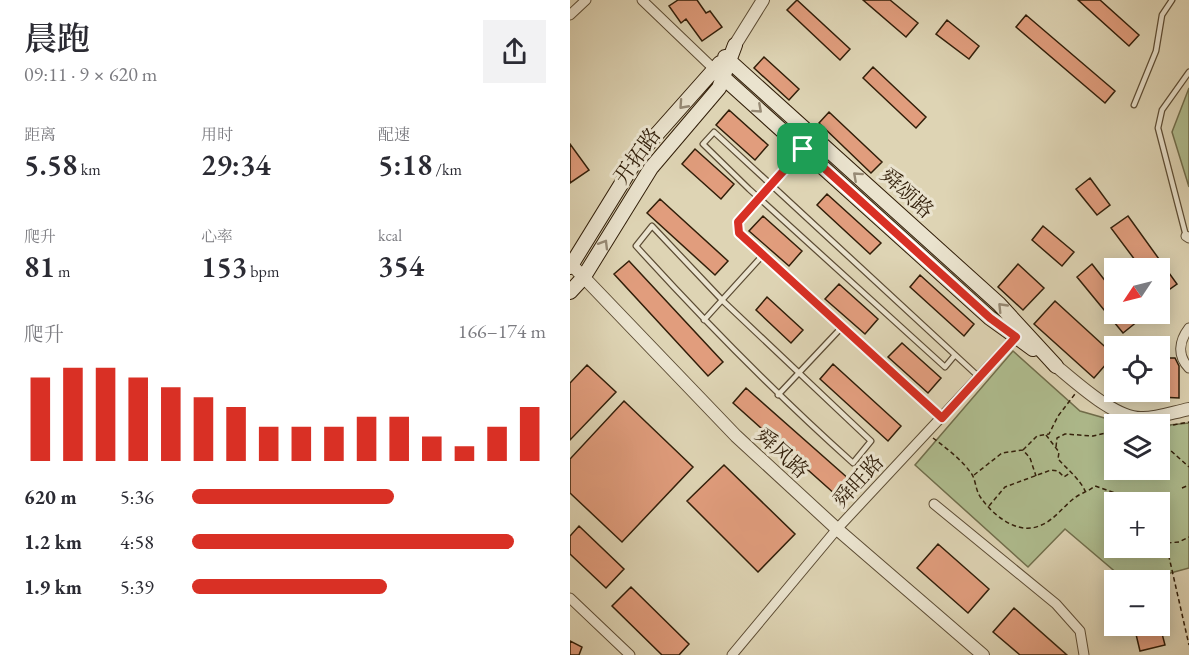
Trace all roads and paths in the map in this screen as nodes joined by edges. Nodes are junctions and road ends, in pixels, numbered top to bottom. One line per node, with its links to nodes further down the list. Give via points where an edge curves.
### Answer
1 (586, 0): 5 (street)
2 (642, 0): 9 (street)
3 (763, 0): 6 (street, 开拓路)
4 (1172, 0): 10 (lane, via 1162,15 1156,51)
5 (570, 15)
6 (735, 45): 7 (main road, 开拓路)
7 (727, 59): 9 (main road, 开拓路); 25 (main road, 舜颂路, one-way to 7, via 999,304)
8 (1189, 72): 14 (lane, via 1162,110 1158,128)
9 (719, 74): 11 (main road, 舜颂路, one-way to 11); 16 (main road, 开拓路, one-way to 16, via 641,152); 17 (main road, 开拓路, one-way to 9, via 651,168 720,88)
10 (1134, 105)
11 (803, 149): 12 (lane); 23 (main road, 舜颂路)
12 (771, 184): 13 (lane); 13 (lane, via 714,132 703,144); 24 (lane)
13 (759, 198): 15 (lane, via 738,222 739,233); 24 (lane, via 945,367)
14 (1188, 237)
15 (764, 255): 19 (lane); 21 (lane)
16 (570, 265): 17 (street, 舜风路)
17 (583, 278): 18 (main road, 开拓路); 51 (street, 舜风路, via 736,436)
18 (570, 292)
19 (723, 301): 20 (lane); 20 (lane, via 652,226 636,246); 27 (lane)
20 (704, 320): 30 (lane)
21 (842, 327): 27 (lane); 32 (lane)
22 (1189, 328): 26 (street, via 1179,351)
23 (1016, 337): 25 (main road, 舜颂路); 28 (street, 舜旺路)
24 (955, 355): 28 (lane)
25 (1056, 366): 29 (street, 舜颂路)
26 (1189, 368)
27 (800, 372): 30 (lane); 30 (lane, via 872,441 853,463)
28 (979, 377): 32 (street, 舜旺路)
29 (1082, 386): 31 (street, 舜颂路, via 1127,416 1142,419); 37 (path, via 1049,434)
30 (778, 395)
31 (1189, 409)
32 (942, 418): 36 (street, 舜旺路)
33 (1189, 422): 34 (path)
34 (1170, 426)
35 (1104, 433): 38 (path, via 1065,434 1056,438)
36 (928, 434): 43 (path); 51 (street, 舜旺路)
37 (1045, 434): 38 (path); 40 (path, via 1037,436)
38 (1056, 448): 42 (path, via 1058,459)
39 (1170, 449): 41 (path)
40 (1023, 450): 43 (path, via 1002,453); 44 (path)
41 (1189, 467)
42 (1070, 473): 44 (path, via 1064,477 1052,470); 48 (path)
43 (974, 476): 50 (path, via 981,498)
44 (1036, 477): 50 (path, via 1005,487)
45 (1189, 485): 46 (path)
46 (1182, 488)
47 (1112, 492): 48 (path, via 1095,486)
48 (1086, 493): 50 (path, via 1038,527 1014,527)
49 (934, 504): 60 (street, via 1056,604 1080,631)
50 (989, 506)
51 (837, 529): 58 (street, 舜旺路); 59 (street, 舜风路)
52 (1189, 537): 53 (path)
53 (1170, 543)
54 (1169, 558): 56 (path)
55 (570, 598): 57 (street)
56 (1189, 645)
57 (630, 655)
58 (732, 655)
59 (983, 655)
60 (1084, 655)

